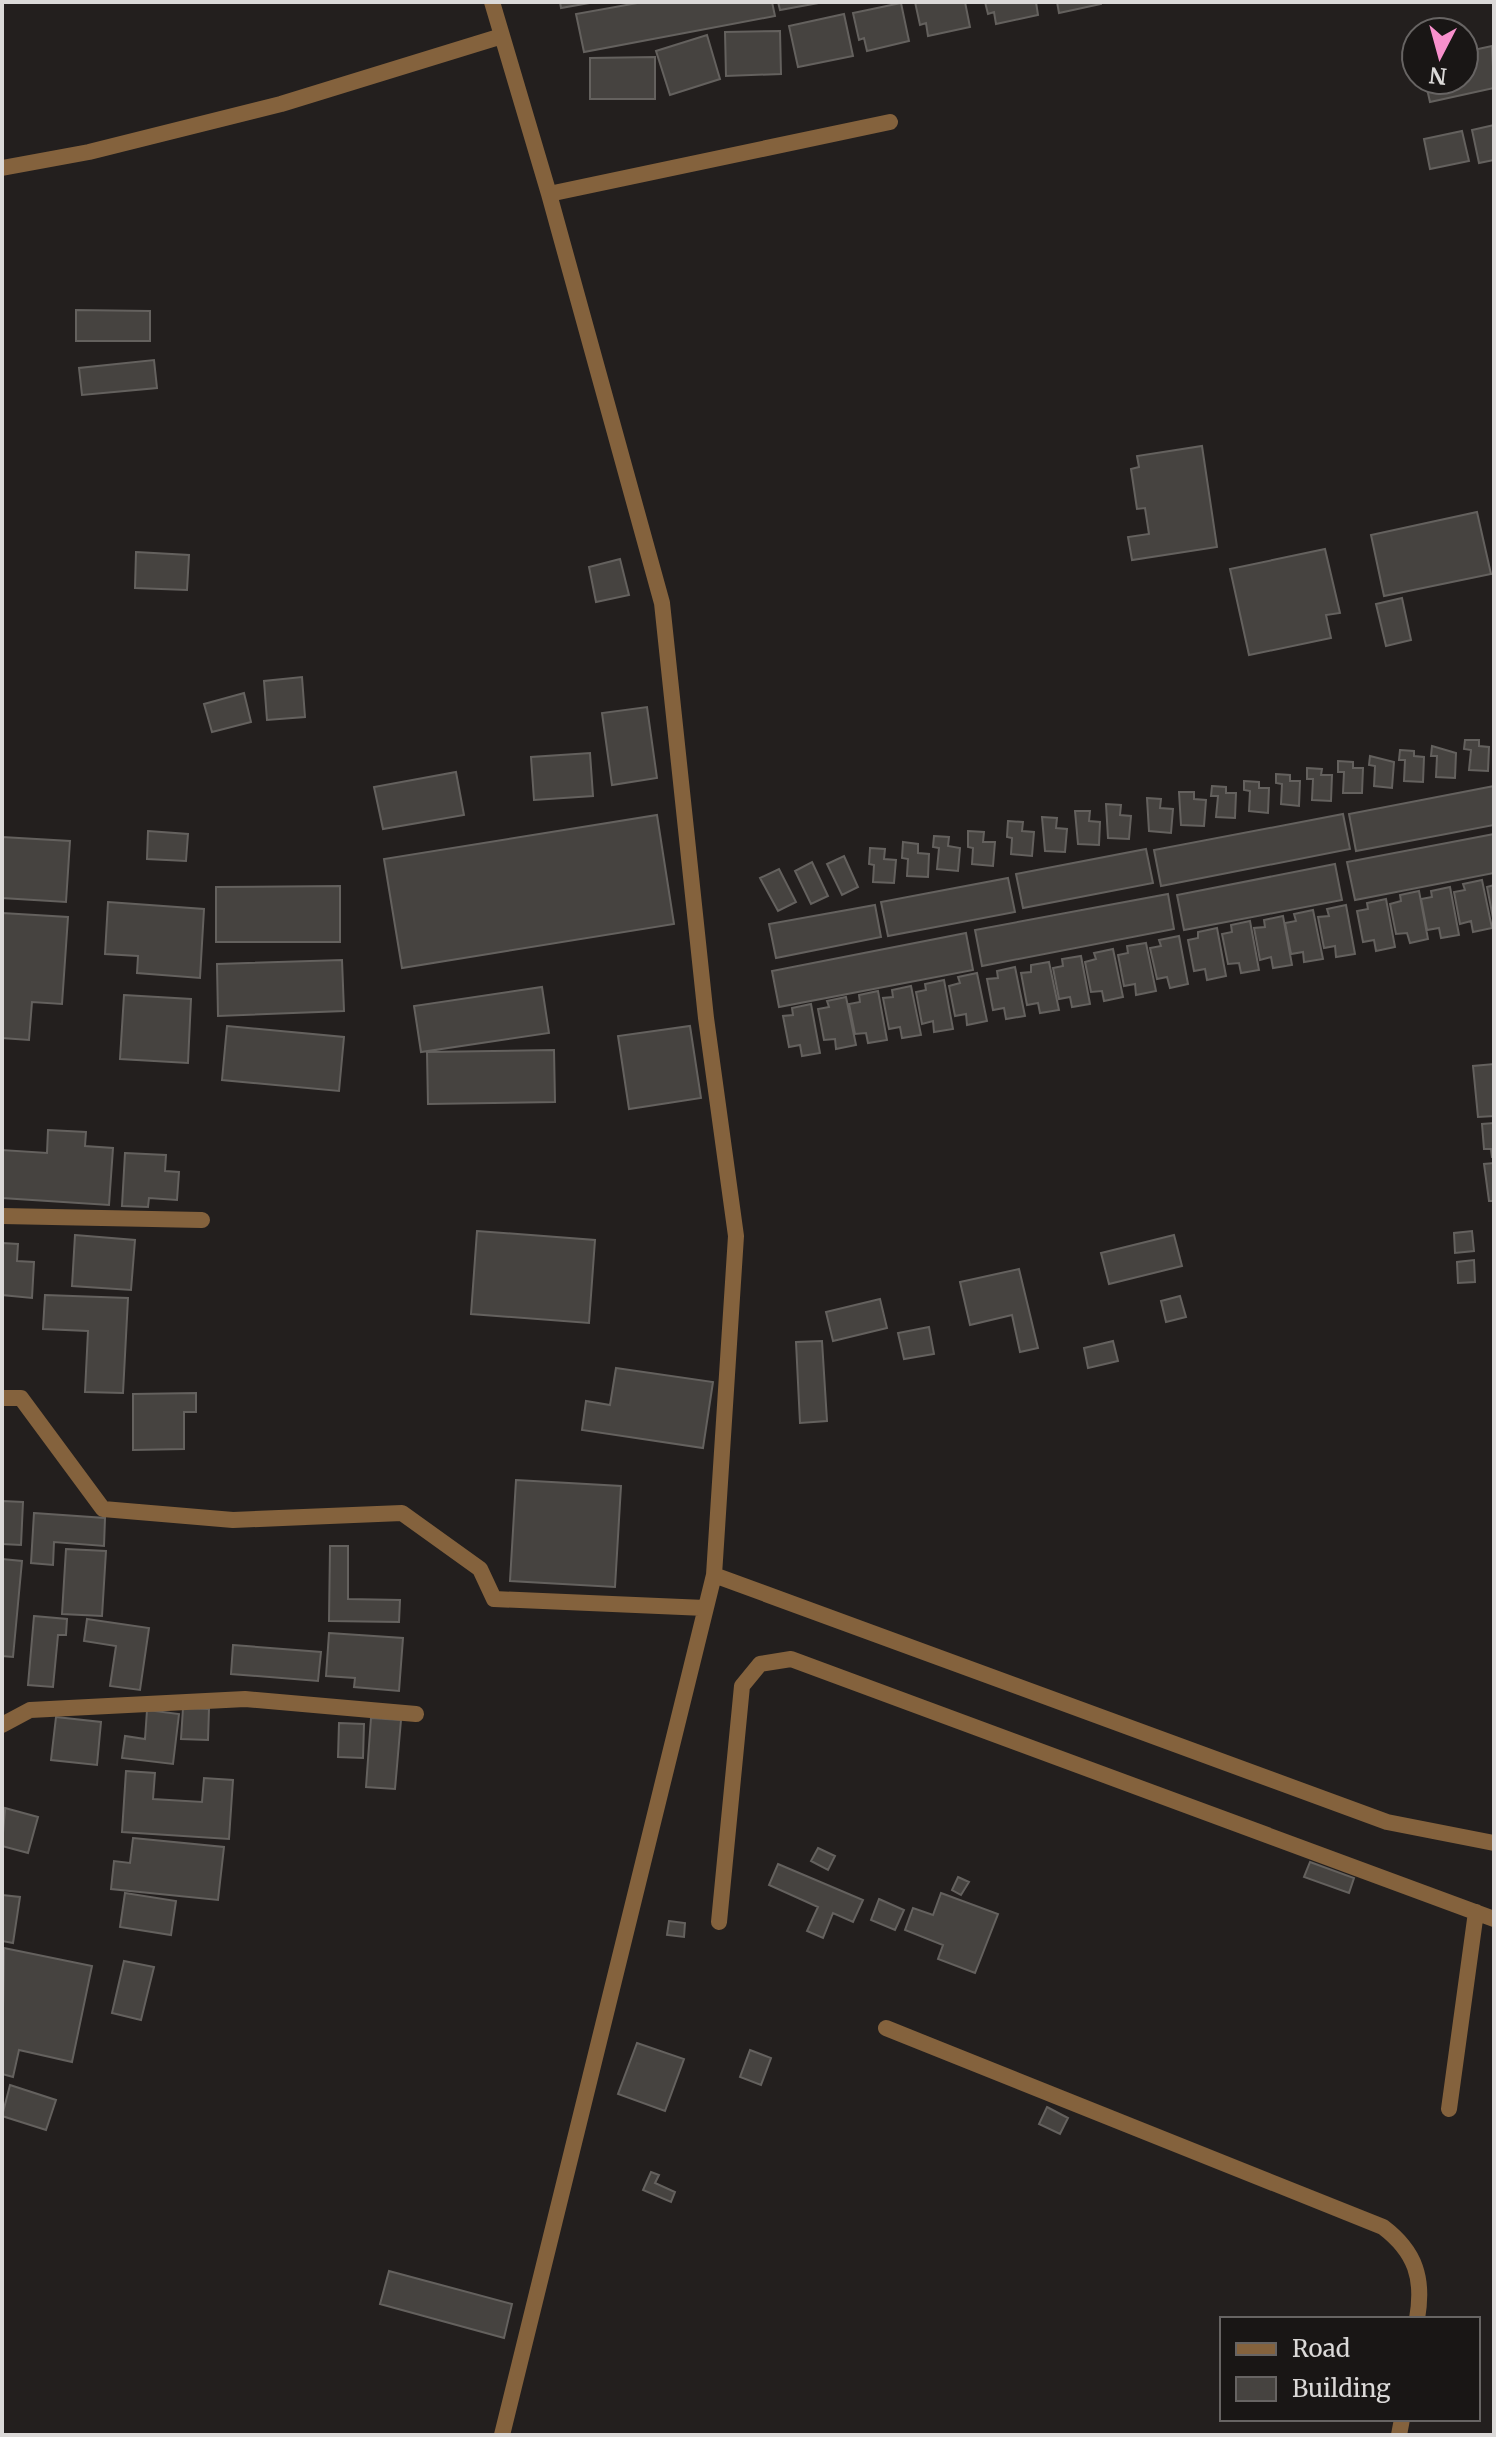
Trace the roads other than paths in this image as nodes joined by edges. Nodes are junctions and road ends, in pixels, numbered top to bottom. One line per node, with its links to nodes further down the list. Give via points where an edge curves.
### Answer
1 (492, 2): 2 (street)
2 (502, 36): 4 (street, via 281,104); 5 (street)
3 (890, 122): 5 (street)
4 (2, 168)
5 (549, 194): 9 (street, via 662,603 706,1018 736,1236)
6 (2, 1216): 7 (street)
7 (202, 1220)
8 (2, 1398): 10 (street, via 21,1398 103,1509 233,1520 402,1513 480,1569 494,1599)
9 (714, 1575): 10 (street); 13 (street, via 1387,1822)
10 (705, 1608): 20 (street)
11 (416, 1714): 12 (street, via 245,1699 30,1710)
12 (2, 1725)
13 (1494, 1843)
14 (1476, 1912): 15 (street); 16 (street, via 791,1659 760,1664 742,1686); 18 (street)
15 (1494, 1919)
16 (719, 1922)
17 (886, 2028): 19 (street, via 1383,2227 1405,2248 1419,2274)
18 (1449, 2109)
19 (1417, 2317)
20 (502, 2435)

